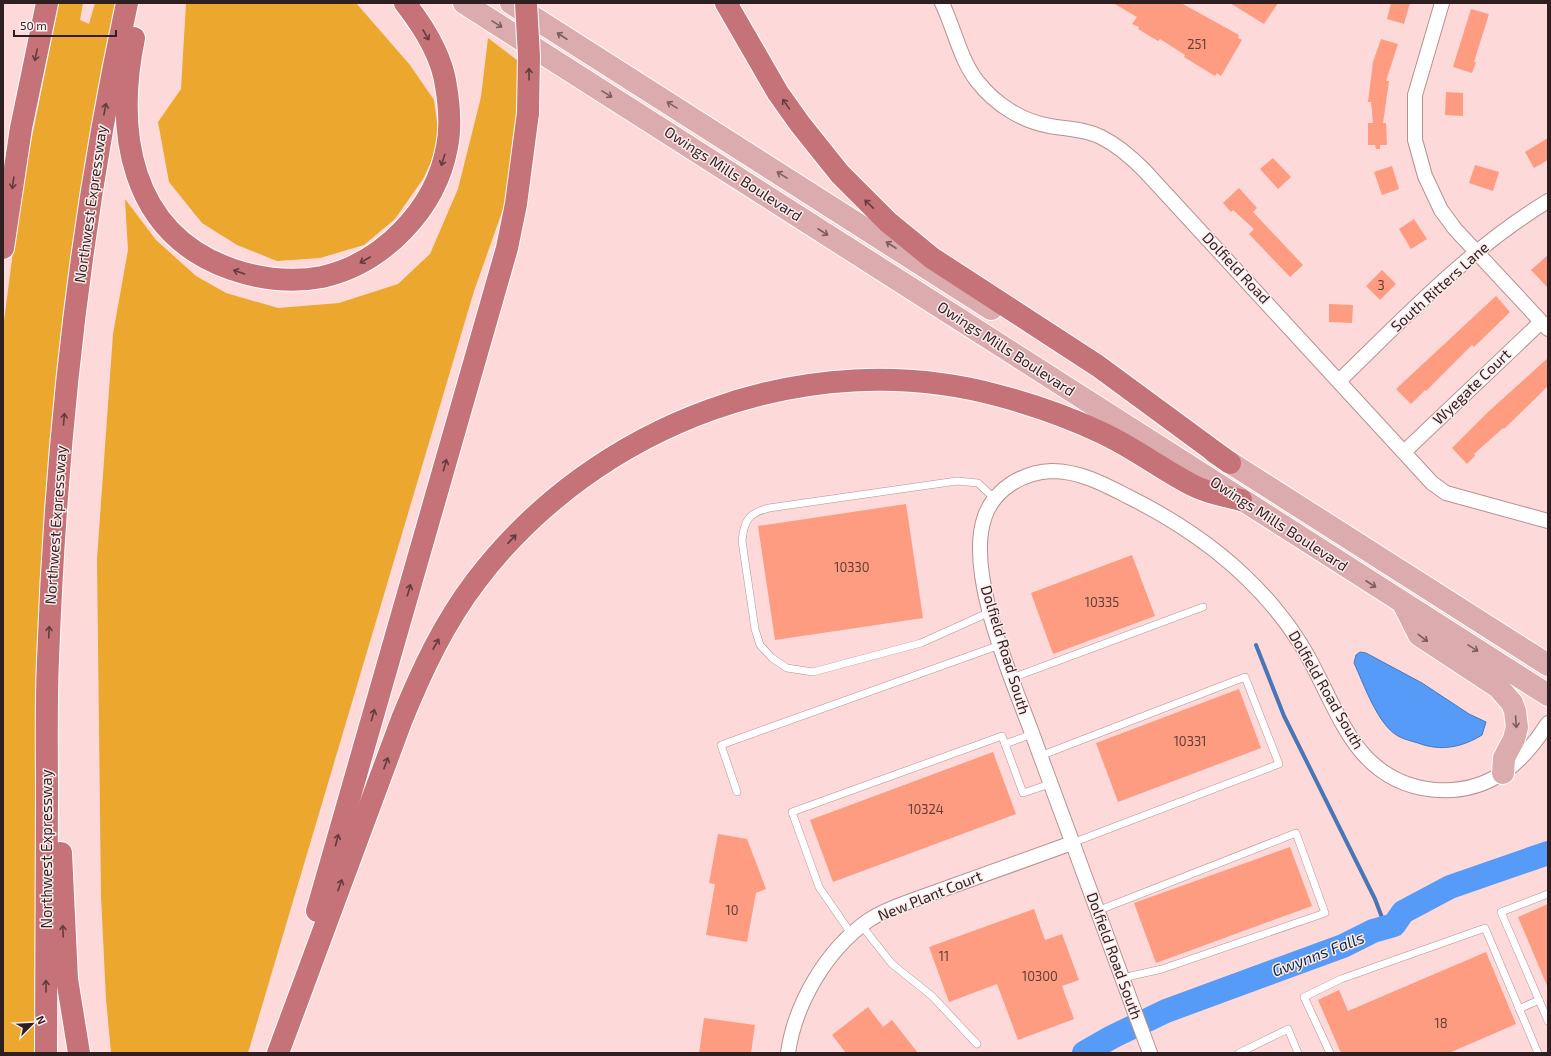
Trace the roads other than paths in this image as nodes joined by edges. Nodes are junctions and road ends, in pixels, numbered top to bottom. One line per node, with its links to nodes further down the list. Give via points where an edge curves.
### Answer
1 (47, 3): 12 (highway, one-way to 12, via 21,128)
2 (127, 3): 26 (highway, Northwest Expressway, one-way to 2, via 68,373 100,142)
3 (142, 3): 4 (highway, one-way to 3, via 431,43 446,84 448,146 436,181 422,207 400,233 378,252 354,266 323,277 288,281 249,275 215,264 191,249 169,230 150,206 130,151 126,124 129,64)
4 (405, 3)
5 (464, 3): 14 (main road, Owings Mills Boulevard, one-way to 14)
6 (511, 3): 18 (main road, Owings Mills Boulevard, one-way to 6)
7 (526, 3): 49 (highway, one-way to 7, bridge, via 507,248 518,190 528,112 529,56)
8 (726, 3): 18 (highway, one-way to 8, via 1098,366 932,258 888,222 840,174 800,124 778,93)
9 (942, 3): 16 (street, Dolfield Road, via 967,65 987,92 1015,114 1032,121 1084,131 1100,137 1130,157)
10 (1442, 3): 13 (street, Wyegate Court, via 1415,95 1415,140 1425,176 1441,210)
11 (1548, 201): 13 (street, South Ritters Lane, via 1507,228)
12 (3, 248)
13 (1476, 253): 15 (street, Wyegate Court); 16 (street, South Ritters Lane)
14 (897, 280): 20 (main road, Owings Mills Boulevard); 28 (main road, via 1003,333)
15 (1544, 325): 17 (street, Wyegate Court)
16 (1339, 381): 17 (street, Dolfield Road)
17 (1404, 452): 21 (street, Dolfield Road, via 1432,483 1446,493)
18 (1230, 463): 27 (main road, Owings Mills Boulevard)
19 (995, 499): 24 (street, Dolfield Road South, via 986,511 980,540 983,578); 24 (lane, via 978,483 957,481 769,508 750,516 744,527 742,541 755,629 760,645 772,658 788,668 813,672 921,642); 35 (street, Dolfield Road South, via 1010,484 1023,477 1036,473 1064,472 1109,487 1153,509 1216,549 1261,592 1299,641 1363,755 1385,773 1418,787 1446,791 1475,786)
20 (1241, 500): 22 (main road, Owings Mills Boulevard, one-way to 22); 49 (highway, one-way to 20, via 402,719 420,675 444,629 475,582 517,533 575,482 627,448 676,423 743,399 785,389 850,382 899,381 997,395 1065,417 1100,431 1194,486)
21 (1548, 521)
22 (1404, 605): 30 (main road, Owings Mills Boulevard, one-way to 30); 35 (main road, one-way to 35, via 1419,636 1498,687 1512,703 1517,727 1504,758)
23 (1204, 607): 29 (lane)
24 (990, 612): 25 (street, Dolfield Road South)
25 (1000, 645): 29 (street, Dolfield Road South); 37 (lane, via 721,745)
26 (47, 664): 47 (highway, Northwest Expressway, one-way to 26); 48 (highway, one-way to 26, via 72,1021 64,937 57,694)
27 (1548, 665)
28 (1548, 677)
29 (1012, 678): 32 (street, Dolfield Road South)
30 (1548, 695)
31 (1548, 723): 35 (street, Dolfield Road South, via 1530,747)
32 (1032, 734): 33 (lane); 34 (street, Dolfield Road South)
33 (1005, 744): 36 (lane, via 1023,794); 41 (lane, via 1002,736 792,812 820,887)
34 (1040, 756): 36 (street, Dolfield Road South); 38 (lane, via 1245,677 1279,764)
35 (1503, 773)
36 (1050, 784): 38 (street, Dolfield Road South)
37 (737, 792)
38 (1072, 843): 40 (street, Dolfield Road South); 41 (street, New Plant Court, via 889,909)
39 (1548, 894): 43 (lane, via 1501,912)
40 (1097, 911): 42 (street, Dolfield Road South); 42 (lane, via 1296,833 1325,913 1162,969)
41 (857, 930): 46 (lane, via 892,964 932,996); 50 (street, New Plant Court, via 836,951 813,984 796,1020)
42 (1122, 978): 51 (street, Dolfield Road South)
43 (1539, 1000): 44 (lane); 45 (lane)
44 (1519, 1009): 54 (lane, via 1484,928 1341,979 1304,997); 55 (lane)
45 (1548, 1021)
46 (977, 1044)
47 (46, 1053)
48 (79, 1053)
49 (278, 1053)
50 (788, 1053)
51 (1150, 1053)
52 (1239, 1053): 53 (lane, via 1288,1029)
53 (1298, 1053)
54 (1330, 1053)
55 (1538, 1053)

